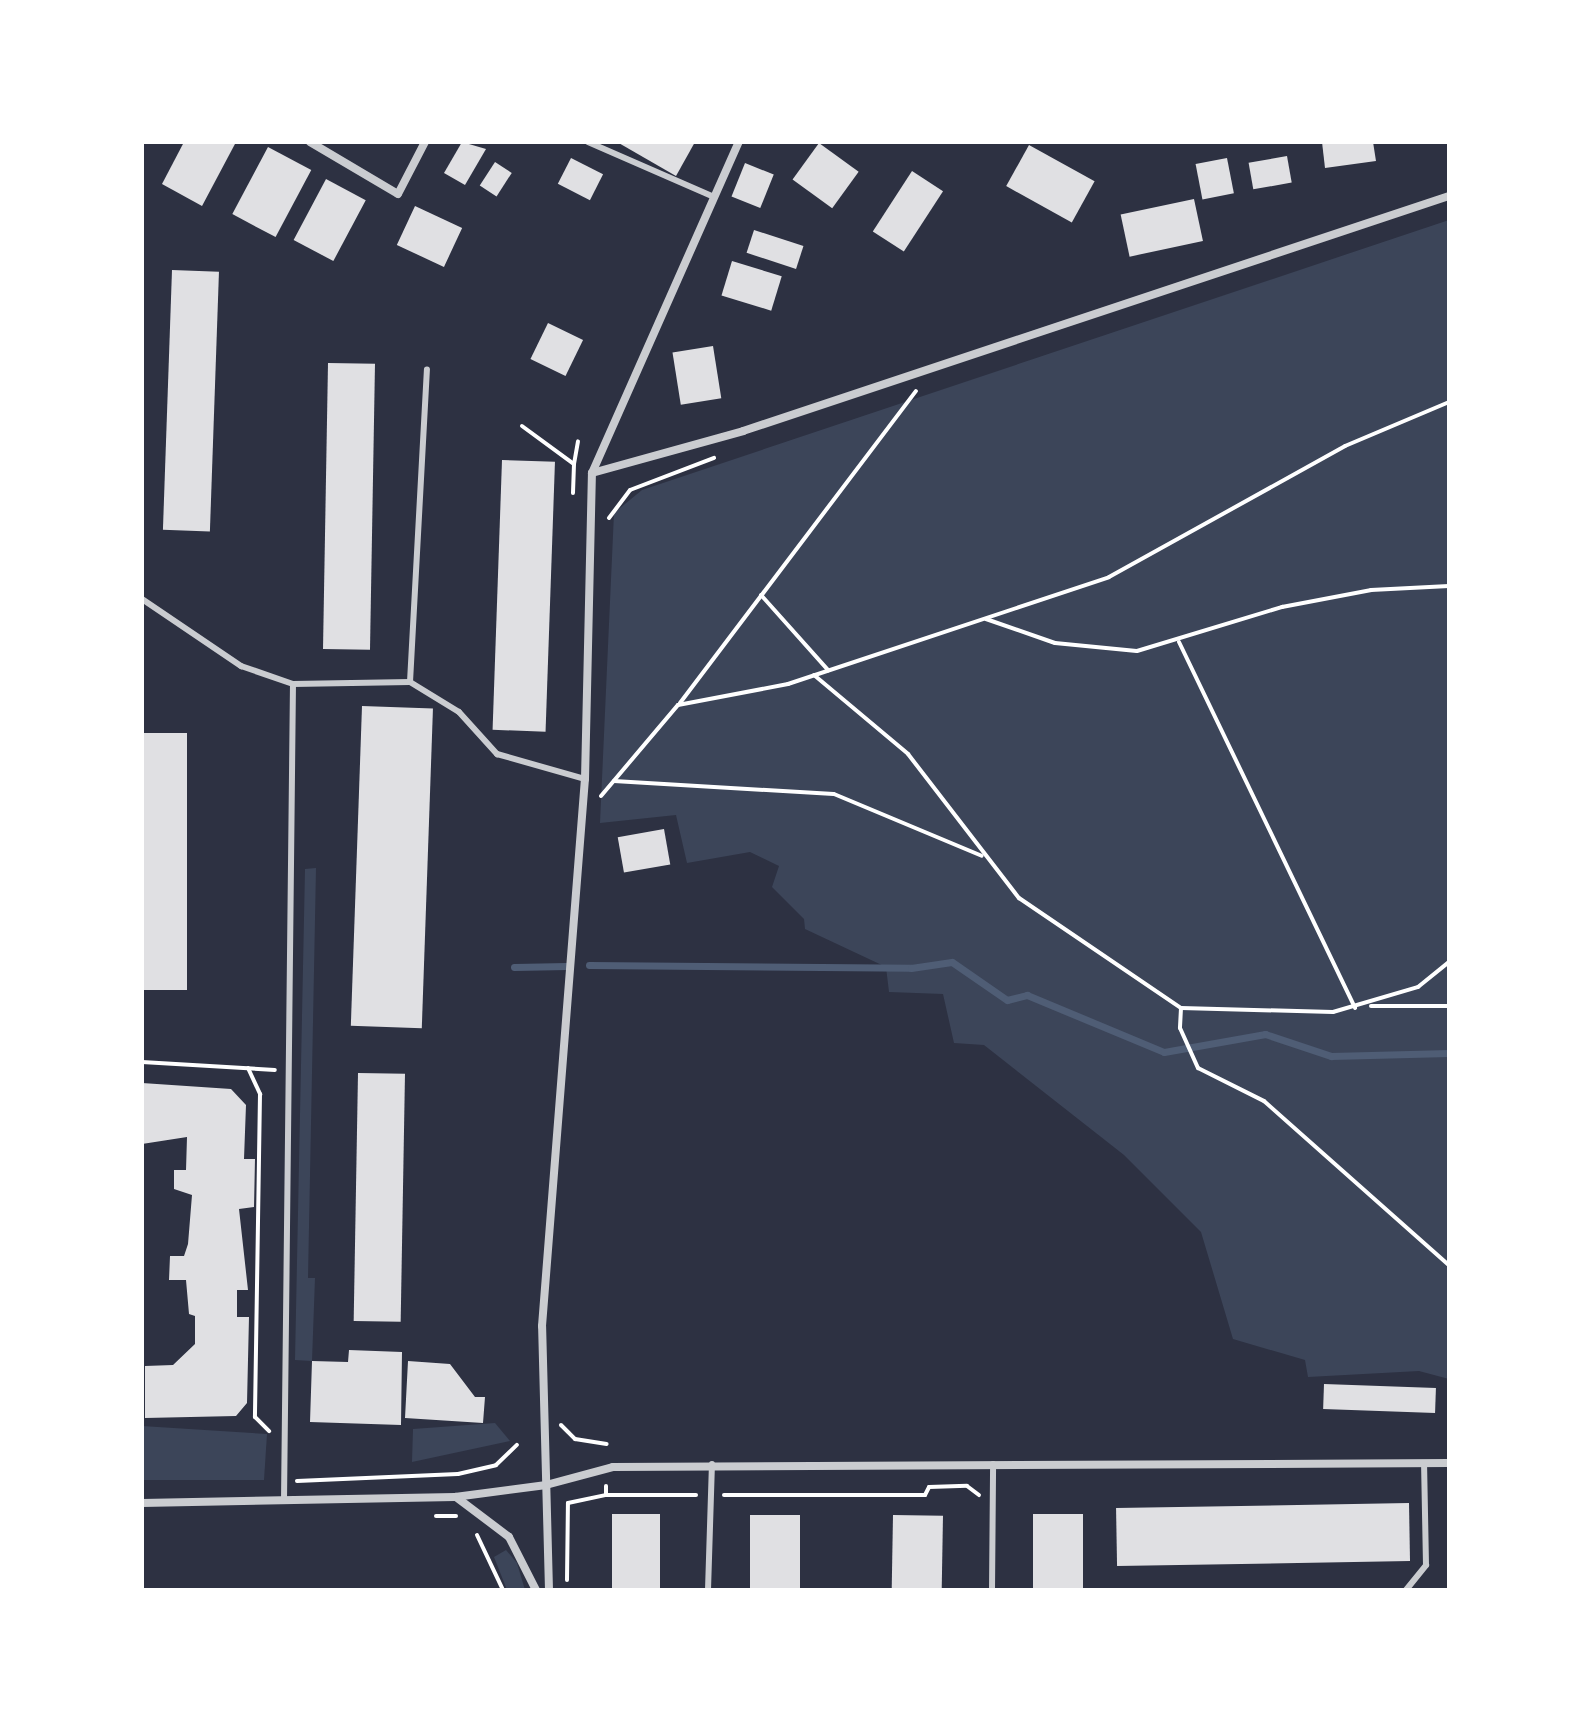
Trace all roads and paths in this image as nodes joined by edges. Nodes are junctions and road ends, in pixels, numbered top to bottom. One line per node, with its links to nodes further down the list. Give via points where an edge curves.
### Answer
1 (310, 142): 2 (street, via 398,194)
2 (425, 142)
3 (588, 142): 6 (lane)
4 (739, 142): 6 (street)
5 (1449, 196): 13 (street, via 743,431)
6 (714, 197): 13 (street)
7 (427, 369): 24 (lane)
8 (916, 391): 18 (path)
9 (1449, 402): 20 (path, via 1345,446 1109,577)
10 (522, 426): 12 (path)
11 (578, 441): 12 (path)
12 (574, 464): 15 (path)
13 (592, 473): 27 (street)
14 (651, 479): 16 (path, via 615,502)
15 (573, 498)
16 (609, 529)
17 (1449, 586): 21 (path, via 1371,590 1282,607)
18 (761, 595): 22 (path); 26 (path)
19 (142, 599): 25 (lane, via 241,666)
20 (984, 618): 21 (path, via 1055,643 1137,651); 22 (path)
21 (1179, 642): 35 (path)
22 (828, 670): 23 (path)
23 (814, 675): 26 (path); 30 (path, via 908,754)
24 (410, 682): 25 (lane); 27 (lane, via 459,712 497,754)
25 (293, 684): 38 (lane)
26 (678, 705): 28 (path)
27 (585, 779): 29 (street)
28 (614, 781): 29 (path); 30 (path, via 834,794)
29 (581, 819): 50 (street, via 544,1295)
30 (983, 857): 34 (path, via 1058,928)
31 (1449, 962): 32 (path, via 1418,987)
32 (1364, 1006): 33 (path); 35 (path)
33 (1449, 1006)
34 (1181, 1008): 35 (path); 39 (path, via 1182,1033 1196,1064 1226,1087 1264,1101)
35 (1355, 1008)
36 (142, 1062): 37 (path)
37 (248, 1068): 38 (path); 42 (path, via 260,1094 255,1417 270,1432)
38 (292, 1072): 48 (lane)
39 (1449, 1265)
40 (568, 1433): 41 (path)
41 (607, 1444)
42 (270, 1445)
43 (517, 1445): 48 (path, via 496,1465 458,1474)
44 (1424, 1463): 45 (street); 47 (street); 66 (lane, via 1426,1565)
45 (1449, 1463)
46 (712, 1464): 47 (street); 50 (street, via 607,1467); 52 (lane)
47 (993, 1464): 56 (lane)
48 (282, 1482): 54 (lane)
49 (606, 1484): 51 (path)
50 (546, 1485): 53 (street); 62 (street)
51 (606, 1495): 52 (path); 63 (path, via 568,1503)
52 (711, 1495): 56 (path, via 925,1495 929,1487 967,1486); 64 (lane)
53 (455, 1497): 54 (street); 61 (street, via 509,1537)
54 (284, 1501): 55 (street)
55 (142, 1503)
56 (993, 1508): 65 (lane)
57 (457, 1517): 58 (path)
58 (465, 1522)
59 (472, 1527): 60 (path)
60 (503, 1590)
61 (536, 1590)
62 (549, 1590)
63 (568, 1590)
64 (708, 1590)
65 (992, 1590)
66 (1406, 1590)

